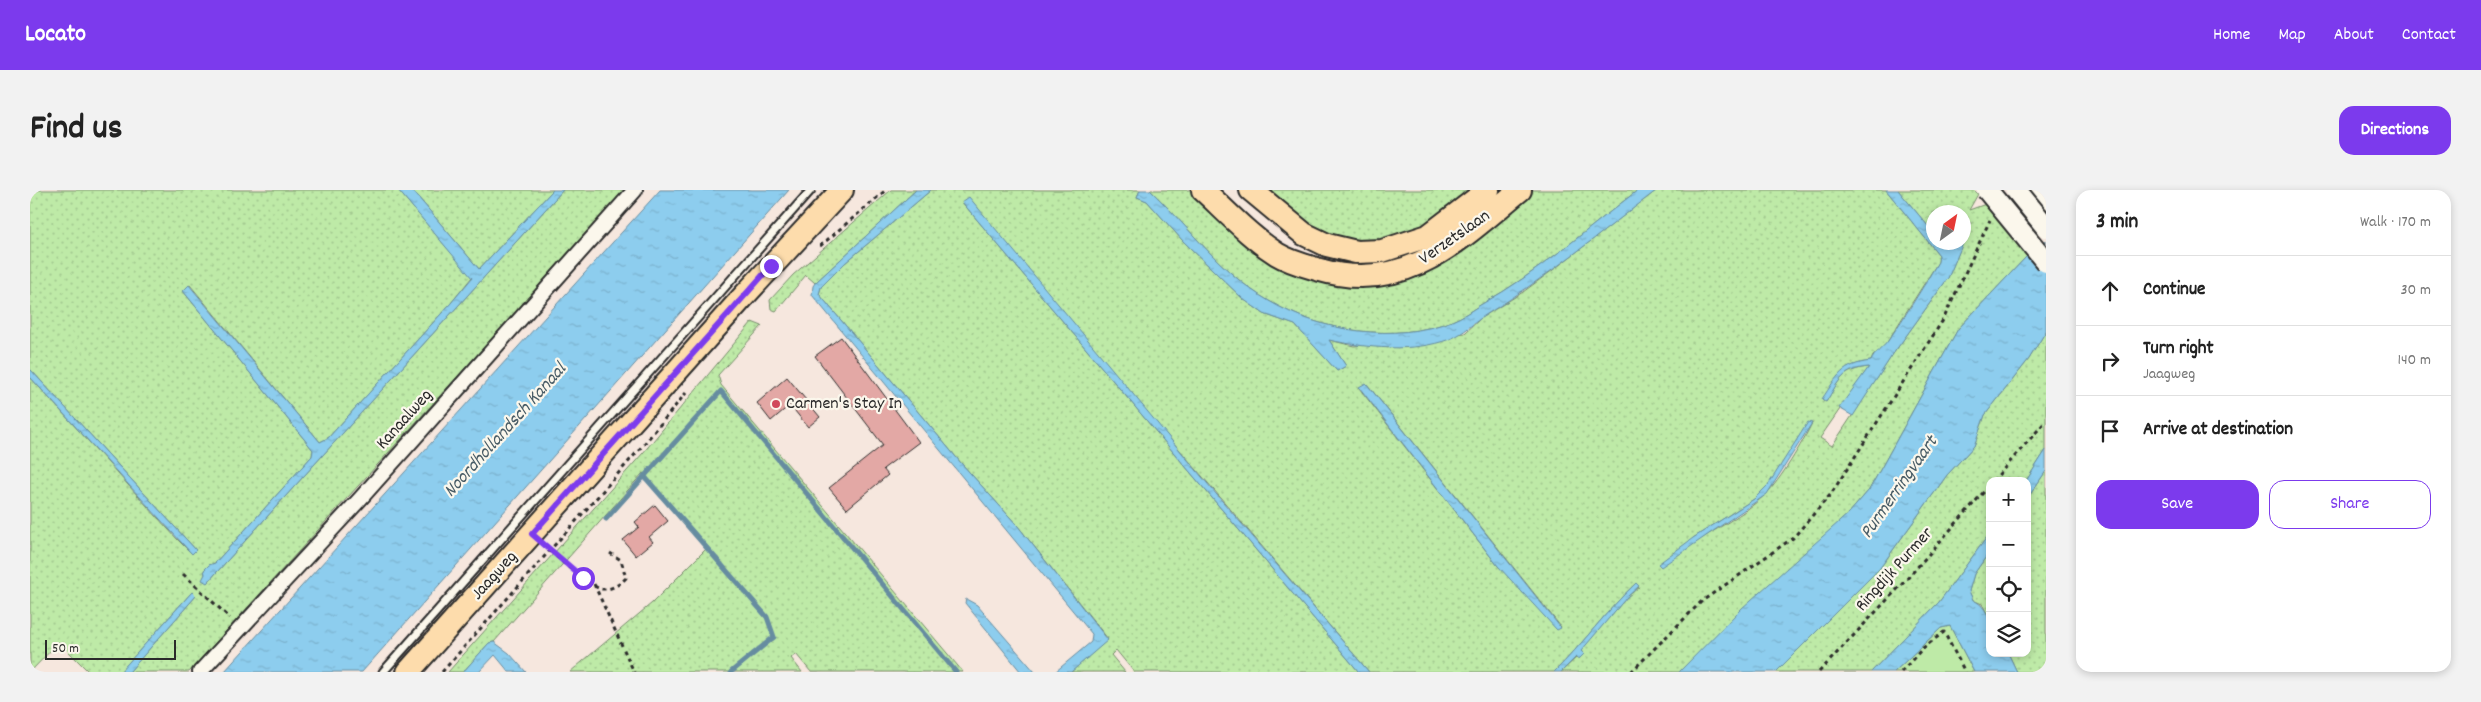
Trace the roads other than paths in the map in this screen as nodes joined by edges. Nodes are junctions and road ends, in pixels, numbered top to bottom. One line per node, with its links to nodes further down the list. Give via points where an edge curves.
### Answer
1 (635, 190): 14 (street, Kanaalweg, via 360,500)
2 (811, 190): 15 (lane, Jaagweg)
3 (842, 190): 16 (main road, Jaagweg)
4 (1203, 190): 7 (main road, Verzetslaan, via 1256,239 1279,255 1344,277 1384,275 1411,268 1443,251)
5 (1251, 190): 6 (main road, Verzetslaan, via 1304,234 1327,245 1356,252 1382,251 1428,236)
6 (1488, 190)
7 (1520, 190)
8 (1987, 190): 13 (main road, bridge)
9 (2016, 190): 12 (main road, bridge)
10 (2033, 190): 11 (main road)
11 (2046, 206)
12 (2046, 227)
13 (2046, 262)
14 (200, 672)
15 (383, 672)
16 (408, 672)

